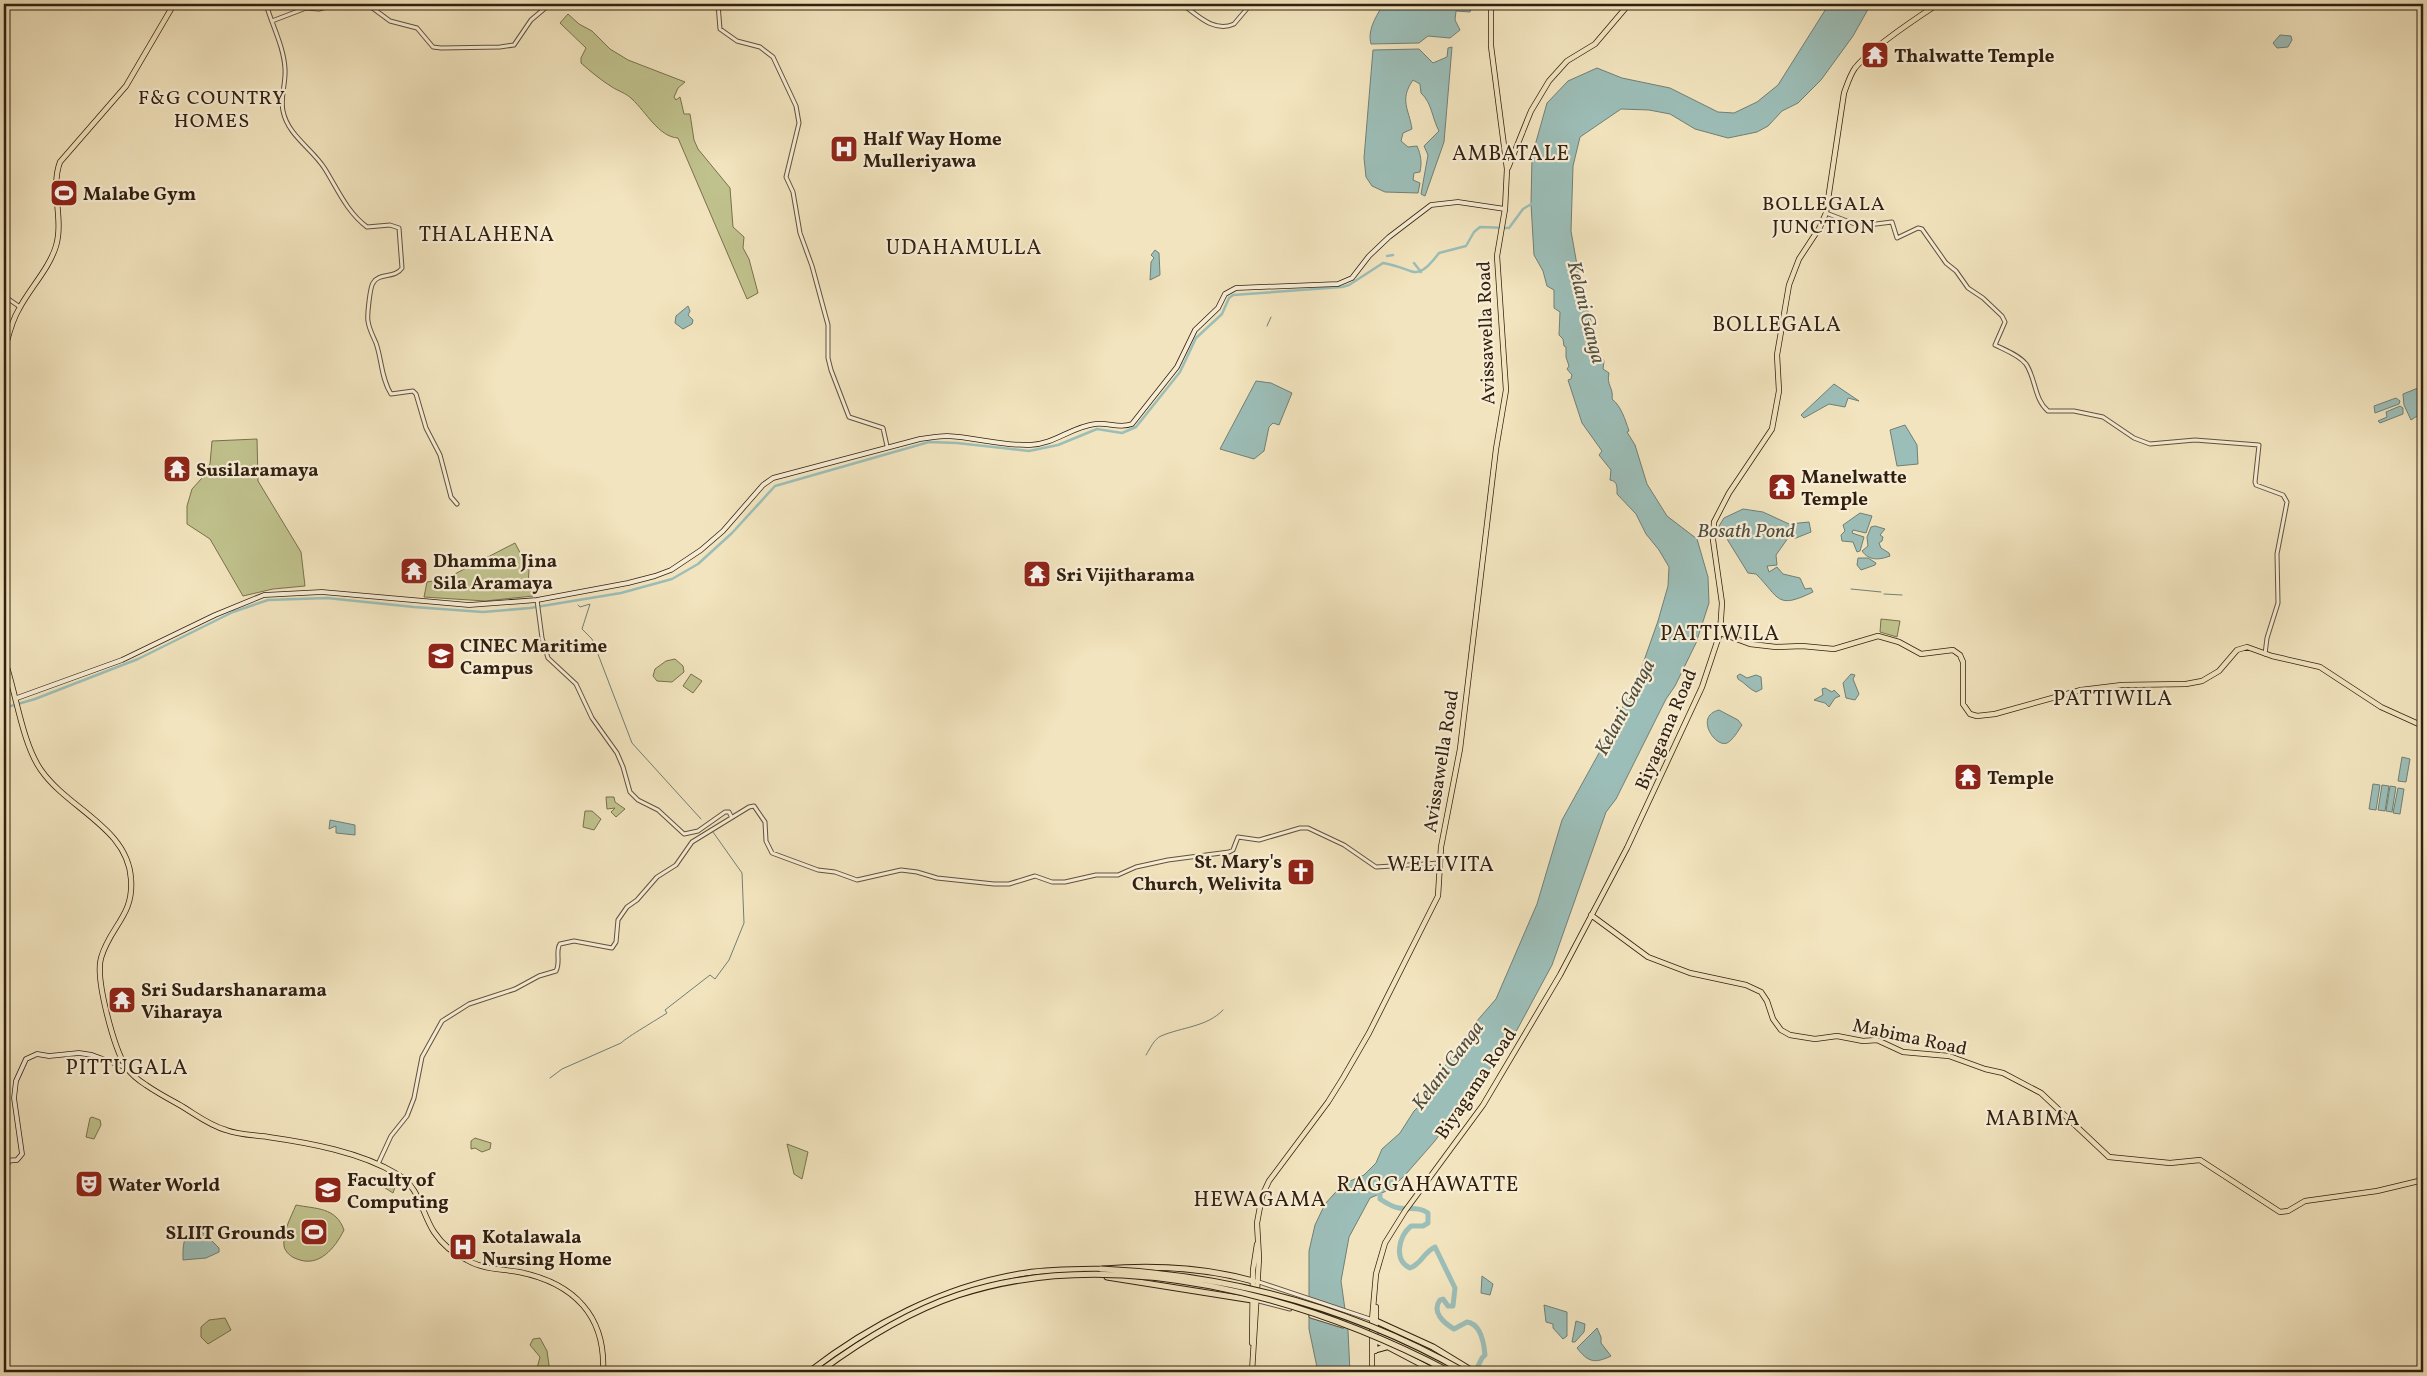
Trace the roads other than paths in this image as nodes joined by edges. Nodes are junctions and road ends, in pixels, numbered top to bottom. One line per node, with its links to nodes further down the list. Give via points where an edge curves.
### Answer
1 (174, 4): 17 (main road, via 126,86 60,162 57,175 60,225 56,247)
2 (266, 4): 12 (street)
3 (339, 4): 12 (street, via 307,8)
4 (367, 4): 5 (street, via 390,22 417,28 433,47 440,48 514,45 531,20)
5 (550, 4)
6 (718, 4): 21 (street, via 720,29 737,41 760,47 773,57 796,106 799,123 786,177 793,192 800,233 828,325 831,370 849,417 883,428)
7 (1182, 4): 8 (street, via 1216,26 1234,24)
8 (1252, 4)
9 (1491, 4): 13 (main road, via 1491,46)
10 (1629, 4): 13 (main road, via 1596,44 1567,61 1549,81 1531,111)
11 (1938, 4): 15 (main road, Biyagama Road, via 1878,46 1854,70 1844,93)
12 (272, 21): 22 (street, via 285,68 283,113 292,129 325,168 358,220 367,227 390,225 399,228 402,268 398,273 378,278 372,284 368,320 387,388 391,394 413,391 416,394 426,428 440,456 451,497)
13 (1507, 169): 14 (main road)
14 (1505, 209): 21 (main road, via 1458,202 1431,205 1389,237 1352,278 1338,284 1229,290 1218,308 1190,336 1177,367 1132,424 1126,427 1090,425 1050,442 1030,445 945,436); 30 (main road, Avissawella Road, via 1498,267 1506,371 1504,403 1460,749)
15 (1826, 213): 24 (main road, Biyagama Road, via 1798,259 1789,284 1777,355 1780,391 1772,429 1729,493 1714,522 1713,540 1722,591); 25 (street, via 1860,226 1892,222 1898,238 1922,229 1968,288 2002,316 2005,322 1995,345 2026,365 2048,412 2074,411 2103,417 2134,438 2150,444 2195,440 2259,445 2256,485 2283,495 2287,502 2277,554 2278,603)
16 (4, 296): 17 (street)
17 (20, 306): 18 (main road)
18 (6, 335): 19 (main road)
19 (5, 343): 20 (main road)
20 (4, 352)
21 (887, 446): 23 (main road, via 773,478 701,550 671,570 628,583)
22 (457, 504)
23 (537, 601): 27 (main road, via 469,605 322,592 264,595 122,660); 29 (street, via 548,658 576,684 592,718 616,753 635,798 658,810 684,834 698,831 726,812)
24 (1720, 633): 25 (main road, via 1762,646 1834,649 1878,636 1899,642 1921,654 1953,650 1963,662 1962,704 1970,714 1977,716 2081,690 2192,683 2215,674 2241,648); 31 (main road, Biyagama Road, via 1695,704 1669,761)
25 (2265, 654): 28 (main road, via 2327,670 2382,707)
26 (4, 658): 27 (main road)
27 (17, 699): 32 (main road, via 27,741 40,769 61,794 118,841 127,858 131,880 128,908 106,942 99,971 113,1034)
28 (2423, 726)
29 (731, 816): 30 (street, via 755,807 765,822 766,841 772,852 821,871 857,880 903,870 938,878 994,884 1009,884 1035,876 1052,882 1065,882 1096,874 1118,875 1168,860 1229,852 1238,837 1259,840 1305,828 1344,845 1376,867); 35 (street, via 692,842 676,865 657,877 622,912 612,948 574,941 558,945 560,960 556,971 469,1004 442,1021 422,1057 407,1116 391,1136)
30 (1440, 863): 40 (main road, Avissawella Road, via 1435,905 1369,1033 1328,1102 1266,1186 1258,1215)
31 (1591, 915): 37 (main road, Mabima Road, via 1648,957 1690,973 1758,990 1765,997 1775,1023 1790,1035 1876,1040 1902,1052 1949,1056 1985,1070 2003,1073 2041,1093 2109,1157 2170,1163 2200,1160 2280,1212 2288,1212 2305,1201 2377,1191); 42 (main road, Biyagama Road, via 1495,1086 1385,1244 1376,1274)
32 (127, 1068): 34 (main road, via 78,1053 37,1054 26,1059 16,1081 14,1098 23,1151 17,1160); 35 (main road, via 152,1089 222,1129 314,1146)
33 (4, 1161): 34 (main road)
34 (9, 1162): 36 (street)
35 (378, 1165): 46 (main road, via 398,1174 411,1185 432,1229 455,1253 480,1266 540,1278 578,1300 590,1312 599,1332 604,1350)
36 (4, 1170)
37 (2423, 1180)
38 (1101, 1269): 40 (highway, via 1188,1267); 47 (highway, via 1022,1273 947,1294 912,1308 869,1332); 53 (highway, bridge, via 1197,1278 1287,1297 1369,1325)
39 (1087, 1275): 41 (highway); 48 (highway, bridge, via 1020,1280 956,1296 901,1320); 52 (highway, bridge, via 1196,1284 1281,1303 1368,1333)
40 (1255, 1281): 41 (main road, Avissawella Road); 42 (street)
41 (1254, 1300): 43 (street, bridge, via 1295,1310); 49 (main road, Avissawella Road)
42 (1374, 1320): 43 (main road, Biyagama Road); 54 (highway, via 1433,1347)
43 (1373, 1339): 44 (highway); 45 (main road, Biyagama Road); 50 (main road, Biyagama Road)
44 (1387, 1347): 45 (highway); 51 (highway)
45 (1375, 1350): 50 (main road, Biyagama Road)
46 (603, 1372)
47 (809, 1372)
48 (819, 1372)
49 (1252, 1372)
50 (1373, 1372)
51 (1436, 1372)
52 (1450, 1372)
53 (1465, 1372)
54 (1474, 1372)

